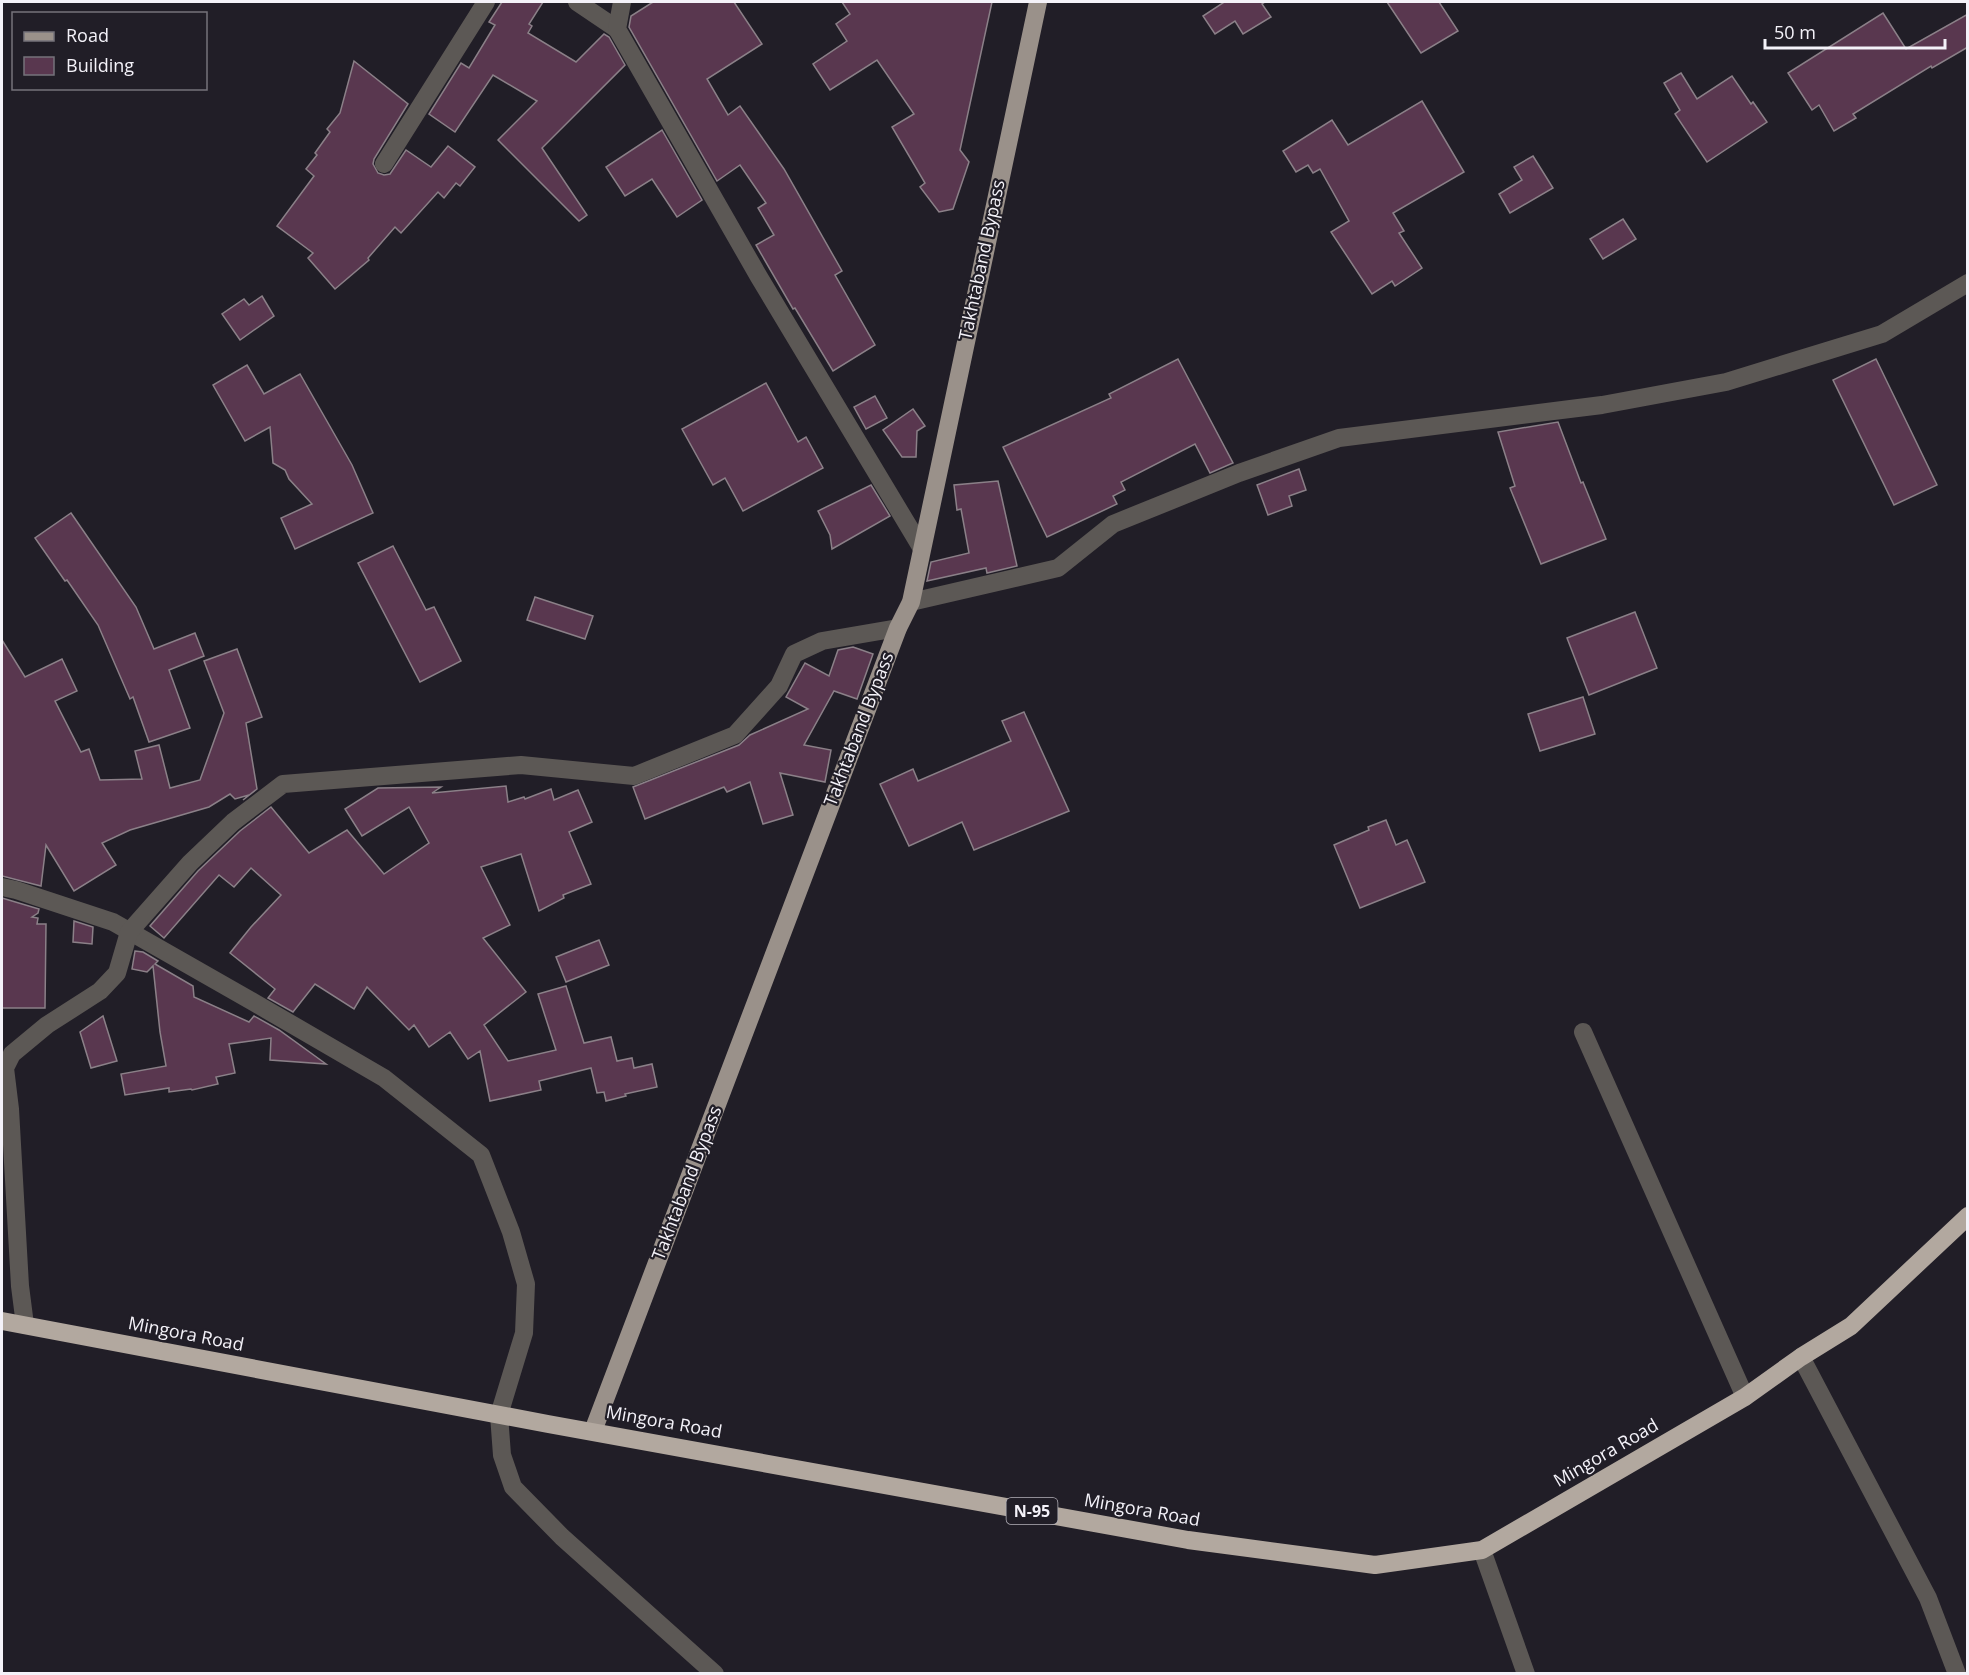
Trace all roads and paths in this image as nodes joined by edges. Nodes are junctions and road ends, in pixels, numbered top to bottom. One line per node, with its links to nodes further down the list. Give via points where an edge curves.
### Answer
1 (486, 2): 6 (street)
2 (577, 2): 5 (street)
3 (622, 2): 5 (street)
4 (1038, 2): 8 (main road, Takhtaband Bypass)
5 (617, 29): 8 (street, via 759,277)
6 (384, 164)
7 (1968, 283): 9 (street, via 1882,334 1726,382 1602,405 1339,438 1113,524 1058,568)
8 (921, 547): 9 (main road, Takhtaband Bypass)
9 (911, 602): 10 (main road, Takhtaband Bypass)
10 (897, 628): 12 (street, via 822,641 794,654 779,686 735,735 634,776 521,765 283,784 233,822 190,863); 20 (main road, Takhtaband Bypass)
11 (2, 887): 12 (street, via 113,922)
12 (129, 932): 16 (street, via 117,973 100,992 47,1025 12,1054 5,1068); 19 (street, via 384,1078 481,1155 526,1284 524,1333)
13 (1583, 1032): 18 (street)
14 (1968, 1216): 17 (highway, Mingora Road / N-95, via 1851,1326)
15 (2, 1321): 16 (highway, Mingora Road / N-95)
16 (25, 1325): 19 (highway, Mingora Road / N-95)
17 (1801, 1357): 18 (highway, Mingora Road / N-95); 24 (street, via 1928,1598)
18 (1745, 1396): 21 (highway, Mingora Road / N-95)
19 (499, 1415): 20 (highway, Mingora Road / N-95); 22 (street, via 501,1455 513,1487 562,1537)
20 (593, 1431): 21 (highway, Mingora Road / N-95, via 1188,1540 1375,1565)
21 (1482, 1550): 23 (street)
22 (715, 1674)
23 (1526, 1674)
24 (1957, 1674)

